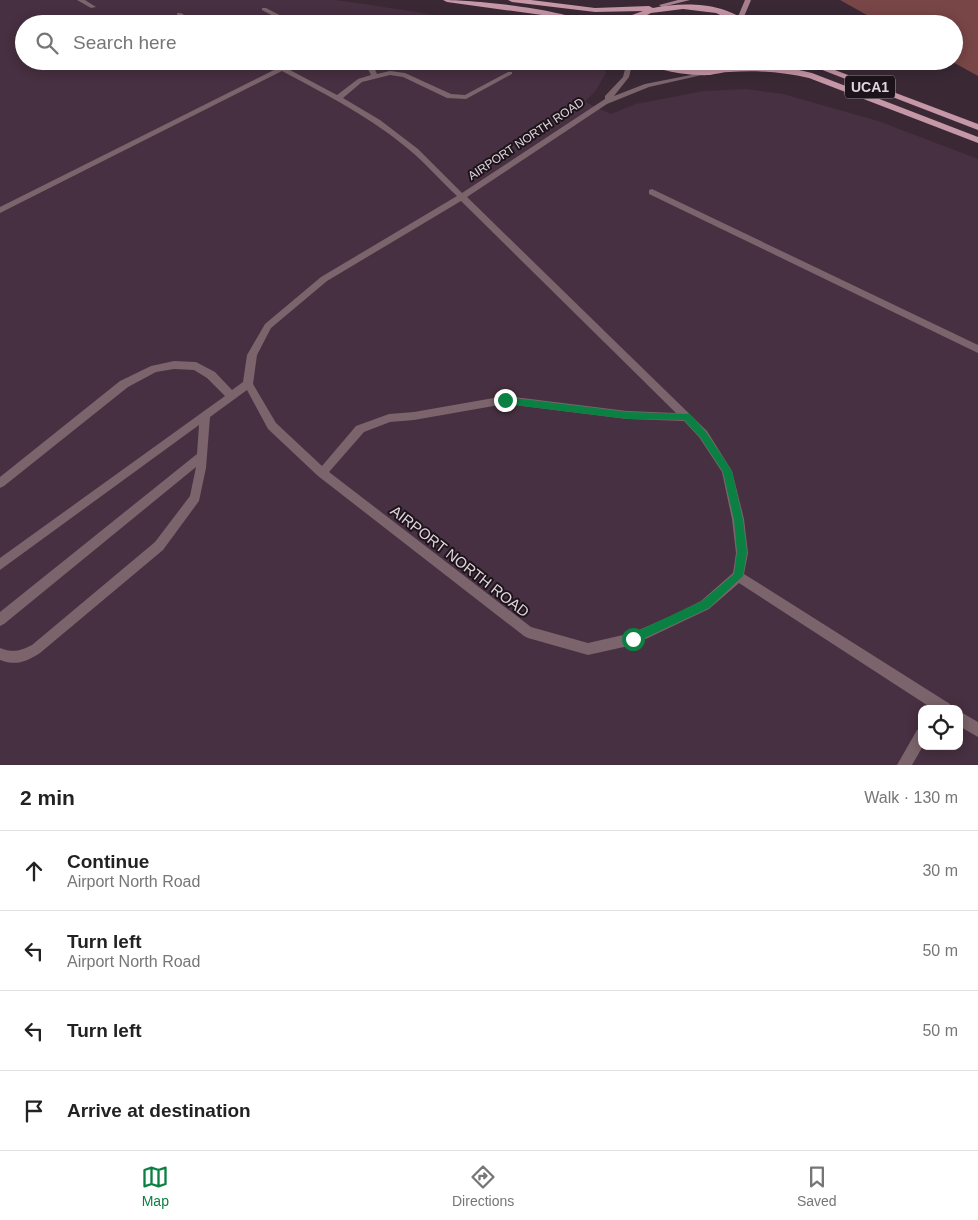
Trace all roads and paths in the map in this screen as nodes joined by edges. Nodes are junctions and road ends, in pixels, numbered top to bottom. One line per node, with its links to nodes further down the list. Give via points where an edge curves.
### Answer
1 (80, 0): 7 (lane)
2 (447, 0): 11 (main road)
3 (512, 0): 8 (main road, via 595,10)
4 (687, 0): 6 (street)
5 (748, 0): 14 (street)
6 (662, 5): 8 (main road); 13 (main road, via 689,4 717,9)
7 (93, 7)
8 (649, 8): 12 (main road)
9 (264, 9): 10 (lane)
10 (276, 15)
11 (554, 15)
12 (633, 15)
13 (729, 15)
14 (744, 15)
15 (279, 70): 32 (lane)
16 (283, 70): 26 (lane, AIRPORT NORTH ROAD)
17 (372, 70): 25 (lane)
18 (628, 70): 27 (lane, via 626,77)
19 (674, 70): 23 (main road)
20 (721, 70): 23 (main road)
21 (786, 70): 29 (main road, UCA1, via 812,76)
22 (827, 70): 28 (main road, UCA1)
23 (710, 72): 27 (lane, via 647,86)
24 (510, 73): 25 (lane, via 474,95 459,98 405,75)
25 (374, 75): 26 (lane, via 360,80)
26 (338, 98): 31 (lane, AIRPORT NORTH ROAD, via 416,151)
27 (604, 102): 31 (lane, AIRPORT NORTH ROAD)
28 (978, 127)
29 (978, 140)
30 (652, 192): 33 (lane)
31 (463, 196): 34 (lane, AIRPORT NORTH ROAD, via 324,279 268,326 252,355); 37 (lane, AIRPORT NORTH ROAD)
32 (0, 210)
33 (978, 348)
34 (248, 384): 35 (lane); 39 (lane, AIRPORT NORTH ROAD, via 272,426)
35 (231, 396): 36 (lane); 40 (lane, via 211,375 196,366 154,369 124,384)
36 (205, 415): 38 (lane); 41 (lane)
37 (687, 416): 39 (lane, via 628,415 505,400 389,418 360,429); 42 (lane, AIRPORT NORTH ROAD, via 727,471 742,552)
38 (202, 456): 43 (lane); 44 (lane, via 195,498 159,546 36,649 11,659)
39 (322, 473): 42 (lane, AIRPORT NORTH ROAD, via 528,632 588,649 633,639 705,605)
40 (0, 483)
41 (0, 565)
42 (738, 576): 45 (lane)
43 (0, 620)
44 (0, 654)
45 (938, 705)
46 (963, 721): 47 (lane)
47 (978, 730)
48 (918, 742): 49 (lane)
49 (904, 765)

